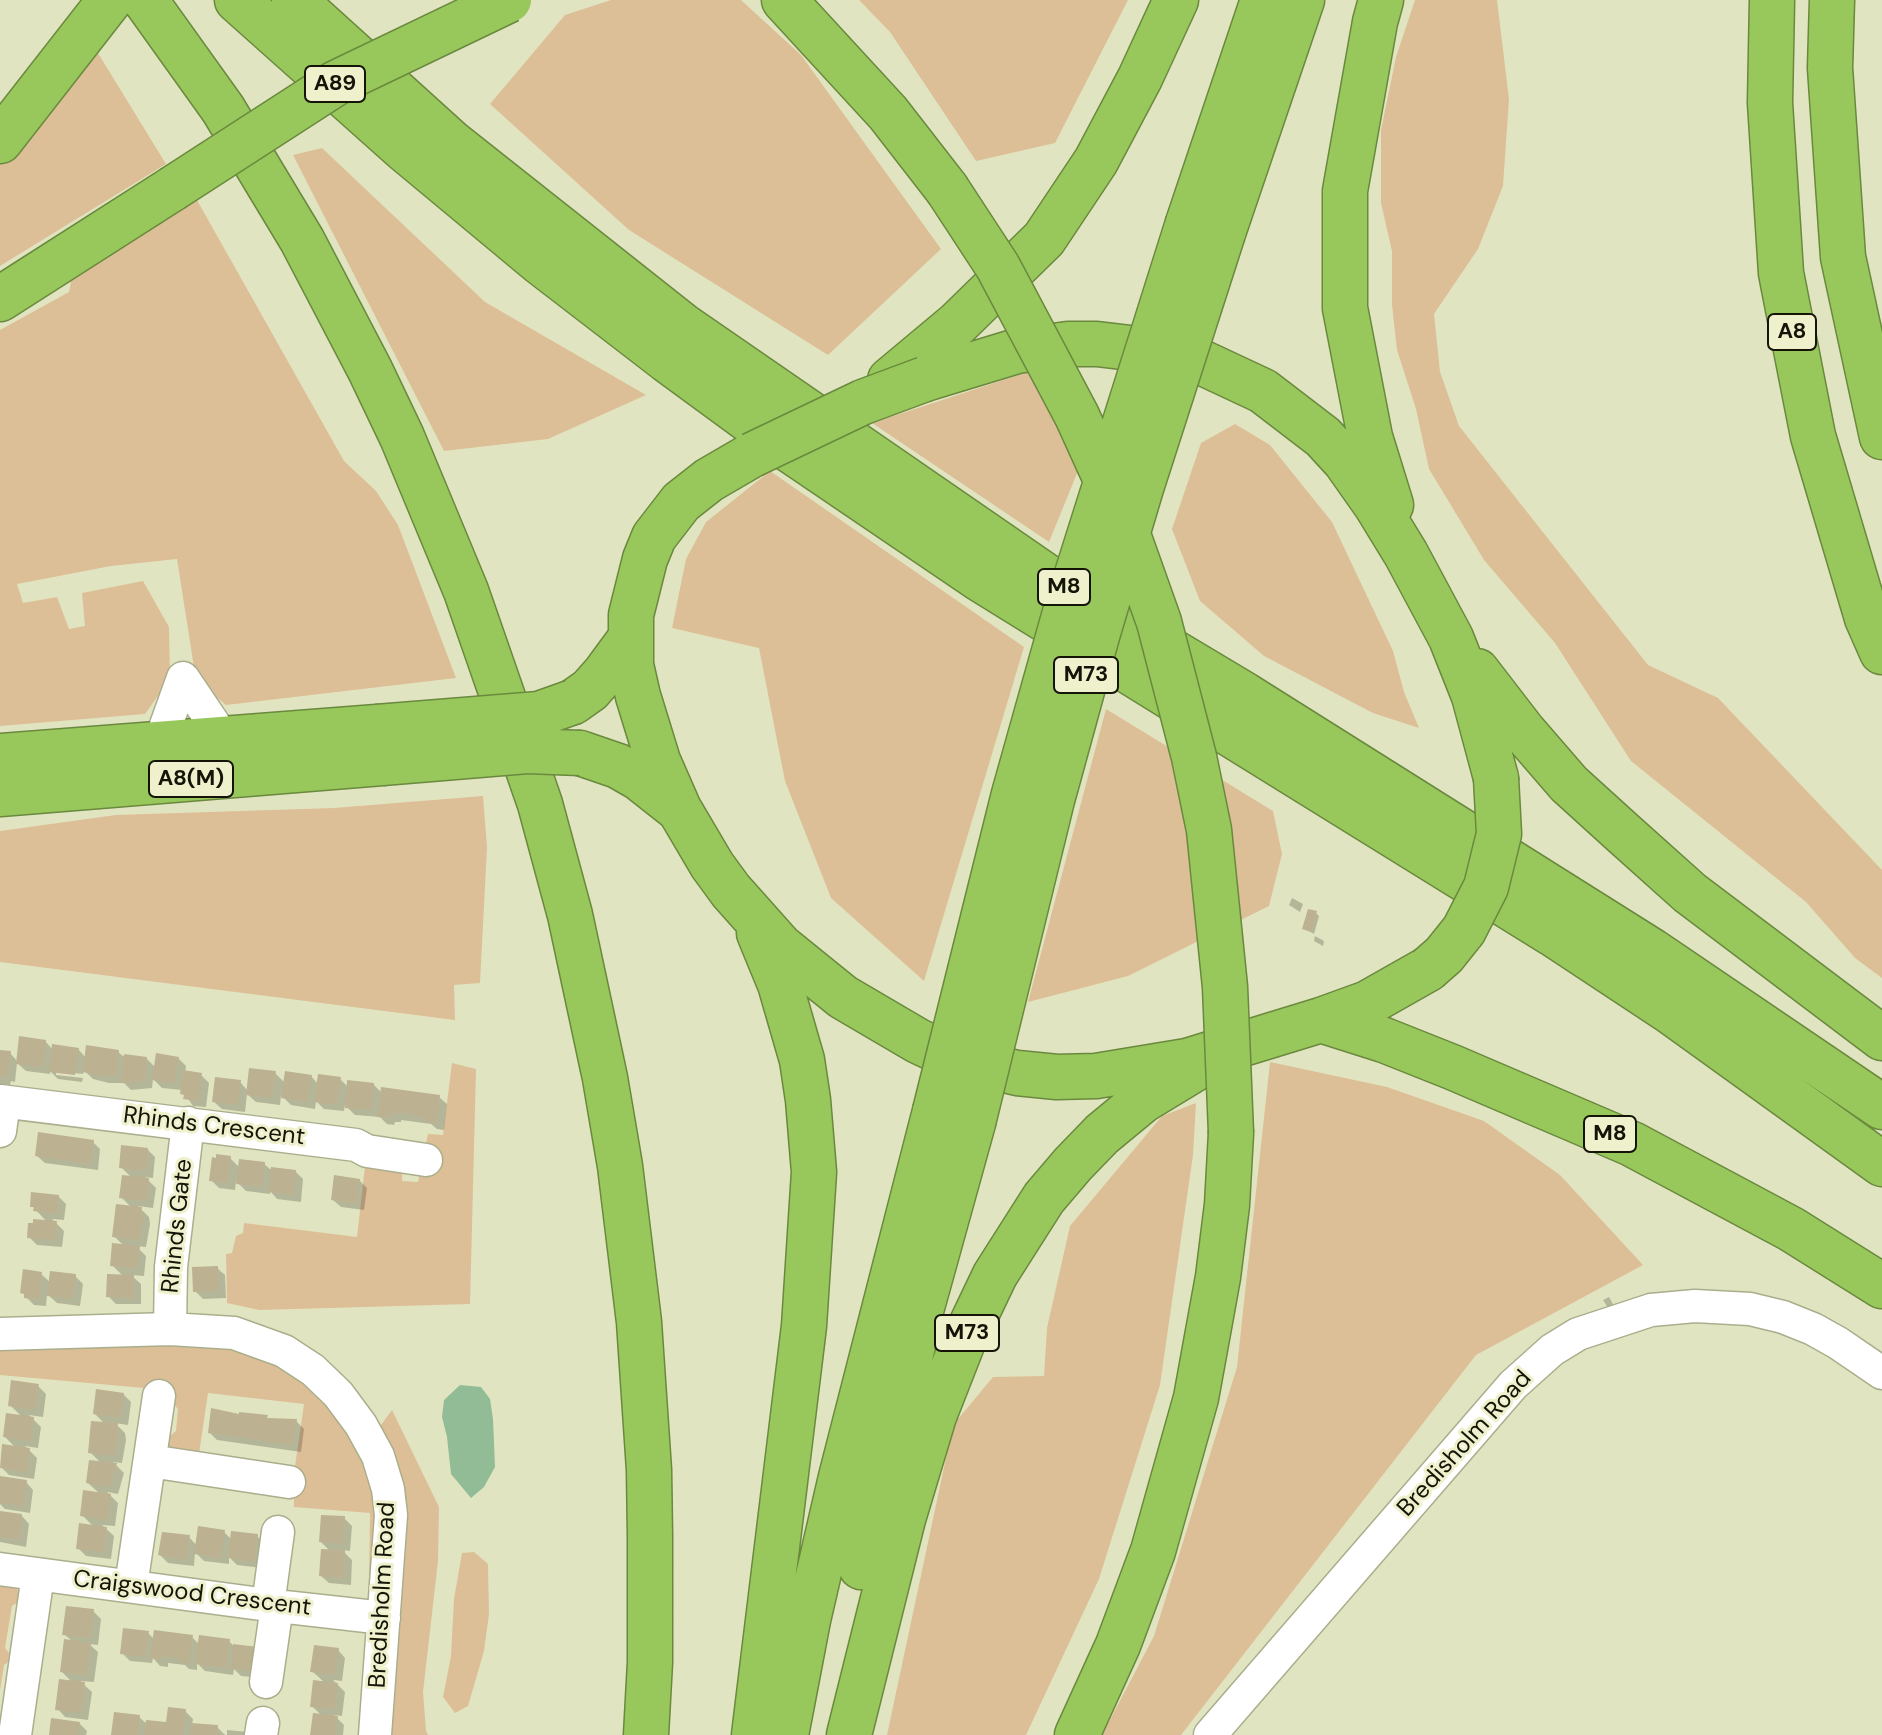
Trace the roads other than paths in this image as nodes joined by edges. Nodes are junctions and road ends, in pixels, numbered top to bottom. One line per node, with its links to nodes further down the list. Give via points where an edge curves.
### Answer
1 (110, 0): 13 (highway)
2 (145, 0): 56 (highway, via 223,109 302,240 370,370 466,591 540,804 602,1063 639,1322 649,1483)
3 (237, 0): 39 (highway, M8, via 541,263 776,440 980,579 1553,934)
4 (294, 0): 34 (highway, M8, via 452,143 682,325 1046,576 1652,951)
5 (509, 0): 15 (highway, A89, bridge, via 336,83)
6 (1176, 0): 16 (highway, via 1096,161 1044,239 957,324)
7 (1263, 0): 14 (highway, M73)
8 (1302, 0): 14 (highway, M73)
9 (1381, 0): 18 (highway, via 1345,191 1345,308 1370,437)
10 (1772, 0): 21 (highway, A8, via 1770,103 1781,273 1813,436)
11 (1832, 0): 17 (highway, via 1830,68 1843,257)
12 (789, 5): 61 (highway, bridge, via 888,113 947,189 998,267 1077,416 1117,504 1159,622 1209,830 1224,973 1231,1133 1218,1277 1196,1398 1153,1551)
13 (0, 141)
14 (1206, 228): 36 (highway, M73, bridge, via 1066,609 1014,794)
15 (0, 299)
16 (920, 369): 18 (highway, via 1068,344 1126,346 1201,362 1263,391 1323,437 1361,481); 20 (highway, bridge, via 752,455 681,502 645,559)
17 (1882, 437)
18 (1406, 554): 19 (highway)
19 (1451, 638): 29 (highway, via 1569,784 1690,893); 30 (highway, bridge, via 1474,696 1496,778 1499,834 1486,887 1464,930 1428,969 1368,1003)
20 (630, 639): 24 (highway, A8(M), bridge, via 597,682 573,702 539,714); 27 (highway, via 641,707)
21 (1882, 652)
22 (224, 739): 23 (highway, A8(M)); 23 (street, via 183,678); 24 (highway, A8(M))
23 (160, 742): 25 (highway, A8(M))
24 (380, 745): 26 (highway, A8(M)); 27 (highway, A8(M), bridge, via 580,753 618,766)
25 (0, 756)
26 (0, 794)
27 (679, 809): 28 (highway, via 712,865)
28 (751, 913): 32 (highway, via 807,970 853,1004 926,1045 986,1066 1057,1077 1096,1076 1187,1061); 57 (highway, via 780,984 802,1060 814,1172 804,1326)
29 (1795, 973): 31 (highway); 33 (highway)
30 (1321, 1020): 32 (highway); 40 (highway, M8, via 1384,1040 1632,1144 1791,1229)
31 (1882, 1038)
32 (1253, 1041): 60 (highway, M73, via 1180,1077 1102,1134 1044,1198 995,1275 934,1416)
33 (1882, 1051)
34 (1882, 1107)
35 (1, 1111): 37 (street, Rhinds Crescent)
36 (954, 1117): 58 (highway, M73, via 841,1477); 59 (highway, M73, via 901,1395)
37 (188, 1123): 38 (street, Rhinds Crescent, via 356,1145); 41 (street, Rhinds Gate, via 171,1267)
38 (426, 1160)
39 (1882, 1164)
40 (1882, 1286)
41 (170, 1329): 42 (street, Bredisholm Road); 52 (street, Bredisholm Road, via 234,1333 284,1351 338,1394 361,1425 388,1489)
42 (0, 1334)
43 (1882, 1373): 62 (street, Bredisholm Road, via 1813,1329 1750,1309 1651,1310 1578,1334 1513,1385)
44 (159, 1396): 45 (street)
45 (150, 1461): 46 (street); 50 (street)
46 (289, 1482)
47 (278, 1532): 51 (street)
48 (0, 1569): 49 (street, Craigswood Crescent)
49 (38, 1575): 50 (street, Craigswood Crescent); 54 (street)
50 (131, 1586): 51 (street, Craigswood Crescent)
51 (273, 1606): 52 (street, Craigswood Crescent); 53 (street)
52 (384, 1618): 55 (street, Bredisholm Road)
53 (266, 1682)
54 (15, 1735)
55 (375, 1735)
56 (646, 1735)
57 (754, 1735)
58 (786, 1735)
59 (823, 1735)
60 (849, 1735)
61 (1077, 1735)
62 (1210, 1735)

